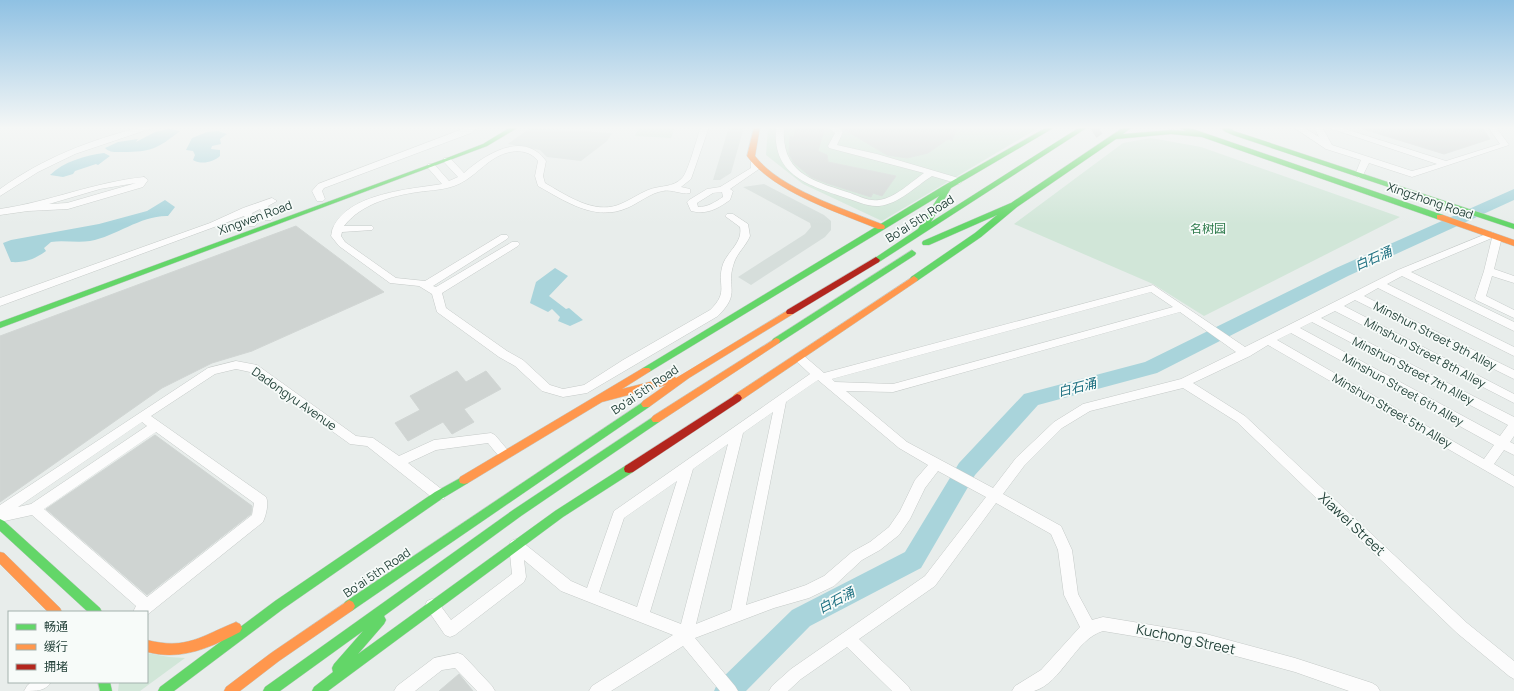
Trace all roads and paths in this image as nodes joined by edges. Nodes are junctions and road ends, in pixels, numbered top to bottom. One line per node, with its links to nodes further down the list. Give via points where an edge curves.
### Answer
1 (56, 159): 34 (street, via 23,175)
2 (393, 159): 36 (street, via 321,186 316,191)
3 (429, 159): 36 (main road, Xingwen Road)
4 (487, 159): 27 (street)
5 (541, 159): 31 (street, via 539,176 542,184 587,207 600,210 612,210 660,187)
6 (694, 159): 31 (street, via 687,179)
7 (753, 159): 20 (main road)
8 (786, 159): 25 (street, via 790,168 810,182 872,203 887,201)
9 (884, 159): 25 (street)
10 (996, 159): 28 (main road, Bo'ai 5th Road)
11 (1040, 159): 51 (main road, Bo'ai 5th Road)
12 (1051, 159): 23 (main road, Bo'ai 5th Road)
13 (1080, 159): 38 (main road)
14 (1281, 159): 52 (main road, Xingzhong Road)
15 (1311, 159): 26 (main road, Xingzhong Road)
16 (1366, 159): 21 (street, via 1412,174); 26 (street)
17 (1431, 159): 21 (street)
18 (1461, 159): 21 (street)
19 (447, 160): 22 (main road, Xingwen Road); 27 (street)
20 (755, 162): 24 (main road); 35 (street, via 755,169)
21 (1446, 164)
22 (431, 166): 29 (street); 70 (main road, Xingwen Road)
23 (1041, 167)
24 (767, 173): 35 (street, via 758,172); 48 (main road, via 785,185)
25 (929, 174): 28 (street)
26 (1359, 175): 47 (main road, Xingzhong Road)
27 (464, 178): 29 (street)
28 (959, 181): 30 (main road, Bo'ai 5th Road)
29 (448, 185): 50 (street, via 401,193 365,205 353,210)
30 (948, 187): 48 (main road, Bo'ai 5th Road); 51 (main road)
31 (674, 188): 32 (street)
32 (687, 191): 33 (street); 37 (street, via 692,196)
33 (710, 191): 35 (street); 37 (street)
34 (0, 193)
35 (725, 193): 41 (street); 44 (street, via 724,208)
36 (320, 199): 45 (main road, Xingwen Road)
37 (692, 202): 41 (street, via 694,209)
38 (1014, 205): 56 (main road); 76 (main road, via 978,235)
39 (28, 208): 39 (street, via 68,206 140,185 144,180 99,188); 42 (street)
40 (246, 210): 45 (street, via 267,203); 46 (street); 64 (street, via 213,225)
41 (706, 210): 44 (street)
42 (0, 212)
43 (971, 214): 56 (main road, Bo'ai 5th Road)
44 (730, 216): 62 (street, via 745,226 747,232 729,262 726,281 728,297 725,304 587,389 563,393 546,388 519,363 441,308)
45 (268, 218): 46 (main road, Xingwen Road)
46 (252, 224): 68 (main road, Xingwen Road)
47 (1512, 226)
48 (881, 227): 82 (main road, Bo'ai 5th Road)
49 (369, 228): 50 (street)
50 (337, 229): 61 (street, via 336,236 342,244 394,281 421,283)
51 (919, 234): 79 (main road, Bo'ai 5th Road)
52 (1494, 236): 54 (main road, Xingzhong Road); 57 (street); 58 (street)
53 (504, 237): 61 (street)
54 (1514, 243)
55 (515, 244): 62 (street)
56 (926, 244): 106 (main road, Bo'ai 5th Road, via 659,417)
57 (1489, 271): 59 (street); 67 (street, via 1480,298)
58 (1402, 272): 60 (street); 71 (street)
59 (1514, 280)
60 (1378, 284): 63 (street); 75 (street)
61 (425, 286): 62 (street)
62 (436, 292)
63 (1356, 296): 65 (street); 78 (street, Minshun Street 9th Alley)
64 (0, 302)
65 (1335, 306): 69 (street); 83 (street, Minshun Street 8th Alley)
66 (1182, 308): 74 (street); 77 (street, via 1153,288); 81 (street, via 893,388)
67 (1514, 314)
68 (0, 318)
69 (1313, 318): 72 (street); 86 (street, Minshun Street 7th Alley)
70 (0, 325)
71 (1514, 327)
72 (1293, 329): 73 (street); 90 (street, Minshun Street 6th Alley)
73 (1270, 341): 74 (street); 96 (street, Minshun Street 5th Alley)
74 (1242, 350): 80 (street)
75 (1514, 352)
76 (799, 358): 77 (street); 104 (main road, via 559,514)
77 (821, 375): 81 (street); 84 (street)
78 (1514, 375)
79 (686, 376): 82 (main road); 123 (main road, Bo'ai 5th Road)
80 (1184, 383): 99 (street, via 1087,407 1058,425 1020,462); 119 (street, Xiawei Street, via 1241,419 1462,628)
81 (834, 386): 94 (street, via 903,445)
82 (601, 398): 92 (main road, Bo'ai 5th Road)
83 (1514, 399)
84 (781, 400): 89 (street); 113 (street)
85 (142, 416): 87 (street); 93 (street, Dadongyu Avenue, via 212,371 236,365 253,368 354,441 370,442); 101 (street, Dadongyu Avenue)
86 (1514, 423)
87 (156, 426): 100 (street); 110 (street, via 261,501 258,518)
88 (1514, 426): 90 (street)
89 (738, 430): 95 (street); 116 (street)
90 (1502, 444): 91 (street, Minshun Street 6th Alley); 96 (street)
91 (1514, 450)
92 (505, 454): 93 (street, via 491,438 434,445); 98 (main road, Bo'ai 5th Road)
93 (398, 462): 98 (street, Dadongyu Avenue)
94 (940, 464): 99 (street); 113 (street, via 920,484 894,531 858,556 829,581 809,591)
95 (688, 466): 107 (street, via 619,515); 114 (street)
96 (1486, 466): 97 (street, Minshun Street 5th Alley)
97 (1514, 482)
98 (439, 495): 108 (main road, Bo'ai 5th Road)
99 (995, 495): 115 (street, via 1056,530 1065,550 1071,595); 117 (street, via 930,581)
100 (34, 509): 102 (street); 110 (street)
101 (0, 512)
102 (0, 516)
103 (0, 524): 112 (main road)
104 (516, 545): 107 (street, via 566,586); 109 (main road); 109 (street, via 519,577 450,630)
105 (0, 557): 111 (main road)
106 (408, 590): 124 (main road, Bo'ai 5th Road); 125 (main road)
107 (591, 596): 114 (street)
108 (279, 605): 118 (main road, via 225,634 188,648 156,650); 122 (main road, Bo'ai 5th Road)
109 (432, 606): 125 (main road)
110 (143, 609)
111 (55, 611)
112 (95, 611)
113 (737, 615): 116 (street)
114 (642, 616): 116 (street, via 680,630)
115 (1088, 628): 132 (street, via 1046,675); 133 (street, Kuchong Street, via 1103,624 1206,641 1295,665)
116 (685, 637): 128 (street); 129 (street)
117 (848, 638): 130 (street, via 796,674); 131 (street)
118 (148, 646)
119 (1514, 671)
120 (42, 683): 121 (street)
121 (32, 691)
122 (164, 691)
123 (230, 691)
124 (269, 691)
125 (317, 691)
126 (402, 691): 127 (street, via 439,663 458,660)
127 (487, 691)
128 (597, 691)
129 (730, 691)
130 (777, 691)
131 (903, 691)
132 (1020, 691)
133 (1372, 691)

